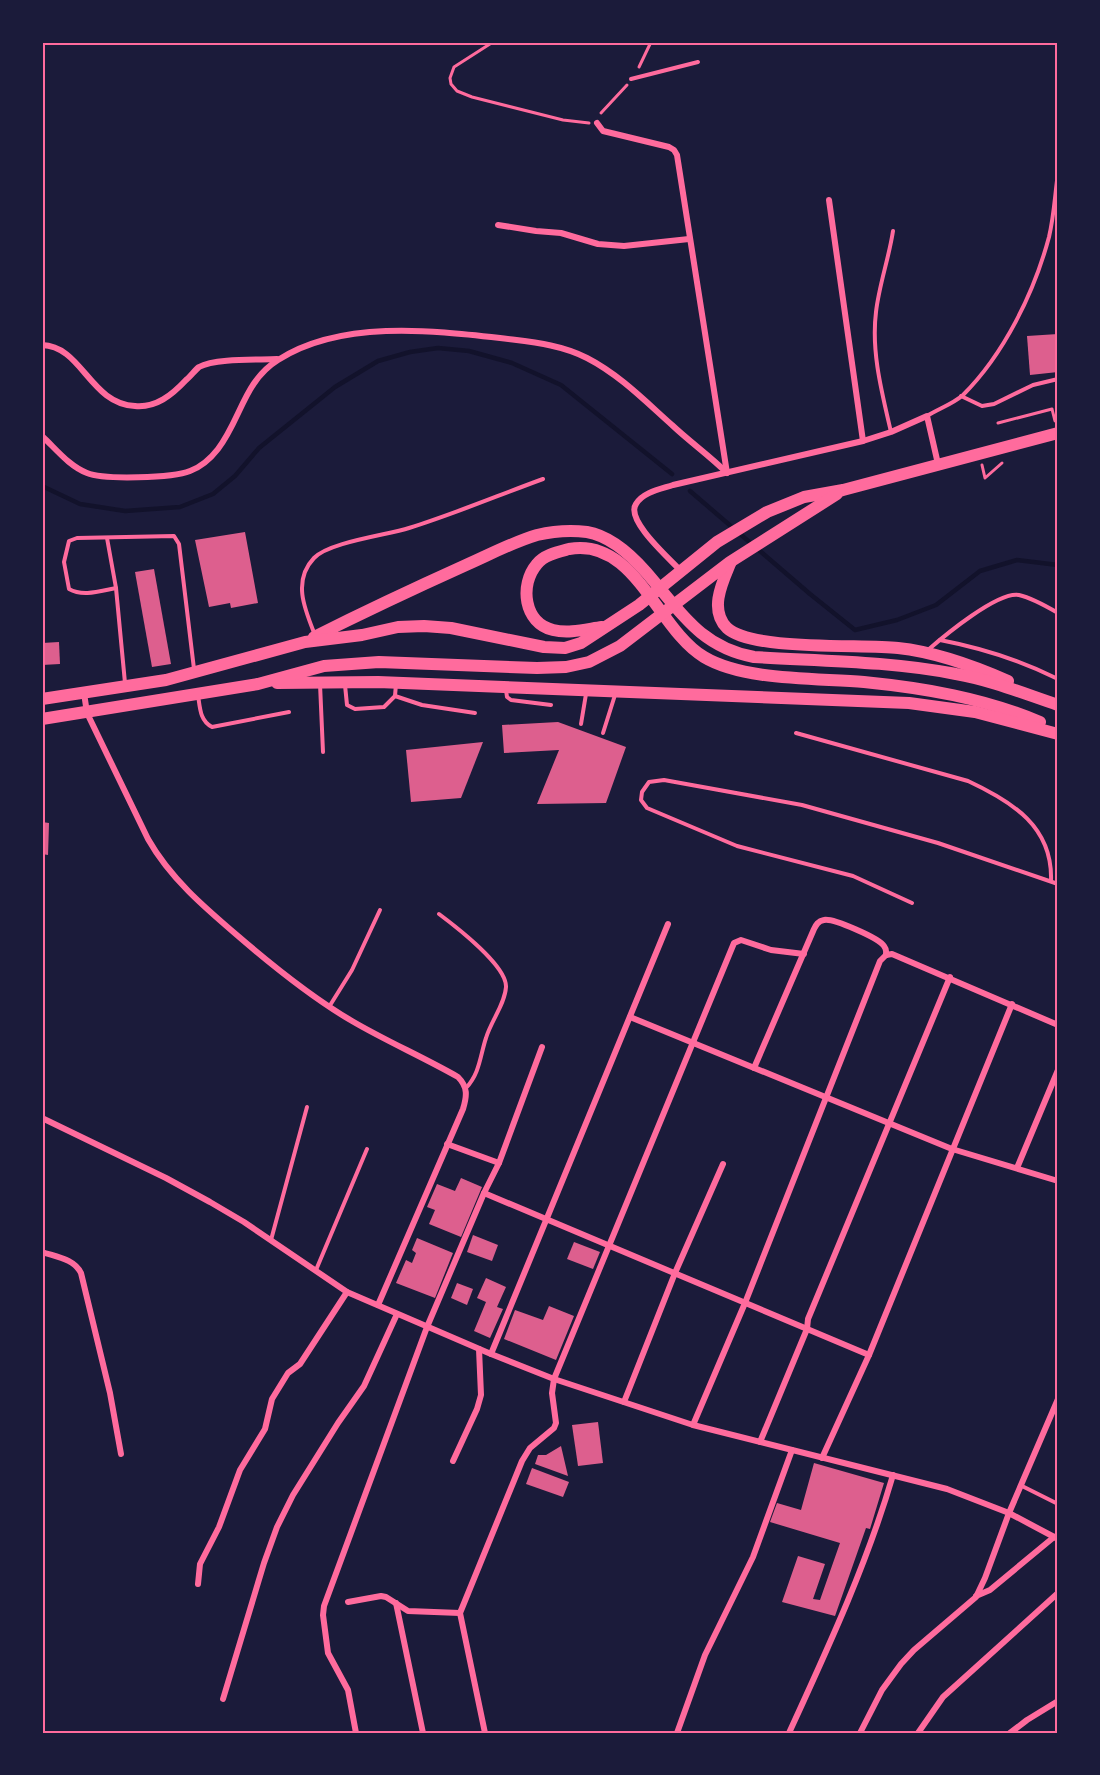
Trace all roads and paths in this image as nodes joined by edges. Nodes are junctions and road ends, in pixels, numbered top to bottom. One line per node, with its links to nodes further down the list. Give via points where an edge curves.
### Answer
1 (493, 42): 4 (path, via 454,67 450,78 457,91 564,120)
2 (698, 62): 3 (lane)
3 (631, 80)
4 (597, 123): 9 (street, via 608,132 674,150)
5 (1058, 173): 13 (lane, via 1049,236 1023,306 1005,341)
6 (829, 200): 20 (street)
7 (498, 225): 9 (street, via 624,246)
8 (893, 231): 17 (lane, via 875,331 879,378)
9 (689, 239): 23 (street)
10 (42, 345): 11 (street, via 60,349 97,389 115,402 135,407 171,395 199,367)
11 (279, 359): 19 (street, via 258,375 219,448 190,472 97,477 64,458); 23 (street, via 319,342 382,331 462,334 551,344 587,358 622,381)
12 (1058, 380): 13 (lane, via 1033,385 982,406)
13 (961, 396): 15 (lane)
14 (1052, 409): 16 (path)
15 (927, 416): 17 (street); 22 (street)
16 (998, 423)
17 (891, 432): 20 (street)
18 (1058, 433): 22 (main road)
19 (42, 436)
20 (863, 441): 23 (street)
21 (1008, 458): 24 (path)
22 (938, 464): 26 (main road)
23 (727, 473): 29 (street, via 656,490 634,506 637,522)
24 (985, 478)
25 (543, 479): 34 (lane, via 409,528 335,547 314,557 302,576)
26 (843, 490): 28 (main road); 29 (main road, via 804,497 767,512 717,542)
27 (107, 538): 31 (lane); 31 (lane, via 76,538 69,542 64,562 69,589 76,593); 37 (lane, via 174,536 179,544)
28 (732, 561): 36 (main road, via 719,590 719,616 740,636 763,642 898,648); 41 (main road, via 620,646 589,662 566,668 379,662 324,666)
29 (681, 571): 33 (main road)
30 (648, 583): 33 (main road, via 619,561 580,547 555,552 538,563 527,581 526,598 533,618 543,627 567,632); 34 (main road, via 636,561 609,541 587,532 560,531 507,547); 50 (main road, via 706,638 738,654 891,664 957,674); 59 (main road, via 675,631 703,656 723,666 760,674 963,696 1009,709)
31 (116, 588): 42 (lane)
32 (1058, 613): 35 (lane, via 1018,594 1001,597)
33 (607, 626): 34 (main road, via 565,648 424,626)
34 (310, 639): 37 (main road)
35 (940, 640): 36 (lane); 38 (lane, via 1023,662)
36 (925, 653): 50 (main road, via 991,674)
37 (195, 674): 42 (main road)
38 (1058, 679)
39 (345, 681): 40 (main road); 44 (main road); 44 (lane, via 347,705 355,709 384,707)
40 (320, 683): 41 (main road); 60 (lane)
41 (258, 684): 48 (main road)
42 (126, 687): 47 (main road)
43 (506, 687): 44 (main road); 45 (main road); 51 (lane, via 511,700)
44 (395, 689): 53 (lane, via 422,705)
45 (587, 690): 46 (main road); 56 (lane)
46 (616, 691): 57 (lane); 59 (main road, via 909,703 975,712)
47 (84, 693): 49 (main road); 54 (street)
48 (198, 694): 52 (lane, via 202,717 212,727); 54 (main road)
49 (42, 699)
50 (1058, 704)
51 (551, 705)
52 (289, 712)
53 (475, 712)
54 (87, 713): 55 (main road); 71 (street, via 148,839 168,870 257,953)
55 (42, 719)
56 (581, 724)
57 (603, 733)
58 (796, 733): 61 (lane, via 959,778 989,791 1011,805 1041,836 1049,852)
59 (1058, 733)
60 (324, 752)
61 (1051, 882): 62 (lane); 63 (lane, via 938,843 802,805 664,780 649,782 642,792 640,800 647,808 737,846 853,876)
62 (1058, 884)
63 (912, 903)
64 (380, 910): 71 (lane, via 352,970)
65 (439, 914): 78 (lane, via 478,947 507,984 486,1036 480,1065)
66 (668, 924): 72 (street)
67 (804, 954): 68 (street, via 816,925 830,920 880,941); 74 (street, via 736,941); 76 (street)
68 (886, 955): 69 (street); 79 (street, via 880,961)
69 (950, 977): 70 (street); 82 (street)
70 (1012, 1004): 73 (street); 85 (street)
71 (329, 1006): 78 (street, via 458,1077)
72 (630, 1017): 74 (street); 91 (street)
73 (1058, 1025)
74 (693, 1043): 76 (street); 93 (street)
75 (542, 1047): 86 (street)
76 (754, 1068): 79 (street)
77 (1058, 1070): 88 (street)
78 (466, 1088): 83 (street, via 466,1101)
79 (827, 1097): 82 (street); 98 (street)
80 (307, 1107): 92 (lane)
81 (42, 1118): 92 (street, via 166,1178)
82 (889, 1123): 85 (street); 102 (street)
83 (447, 1144): 86 (street); 99 (street)
84 (367, 1149): 95 (lane)
85 (952, 1149): 88 (street); 105 (street)
86 (499, 1163): 90 (street)
87 (723, 1164): 96 (street)
88 (1017, 1168): 89 (street)
89 (1058, 1181)
90 (484, 1193): 91 (street); 101 (street)
91 (547, 1220): 93 (street); 104 (street)
92 (271, 1240): 95 (street)
93 (608, 1245): 96 (street); 106 (street)
94 (42, 1252): 112 (street, via 72,1262 81,1274)
95 (316, 1271): 97 (street)
96 (675, 1274): 98 (street); 108 (street)
97 (347, 1292): 99 (street); 120 (street, via 272,1399 265,1429 240,1470 200,1564)
98 (745, 1303): 102 (street); 109 (street)
99 (378, 1305): 100 (street)
100 (397, 1314): 101 (street); 126 (street, via 364,1386 293,1495 277,1527)
101 (427, 1327): 103 (street); 128 (street, via 324,1606 328,1653 348,1690)
102 (807, 1329): 105 (street); 110 (street)
103 (479, 1349): 104 (street); 114 (street, via 481,1395)
104 (491, 1354): 106 (street)
105 (869, 1355): 113 (street)
106 (554, 1379): 108 (street); 125 (street, via 554,1428 530,1448 522,1461)
107 (1058, 1400): 116 (street)
108 (624, 1402): 109 (street)
109 (693, 1425): 110 (street)
110 (760, 1442): 111 (street)
111 (792, 1450): 113 (street); 131 (street, via 753,1557 705,1655)
112 (121, 1454)
113 (822, 1458): 115 (street)
114 (453, 1461)
115 (893, 1475): 118 (street, via 947,1489); 132 (street, via 864,1564)
116 (1022, 1486): 117 (lane); 118 (street)
117 (1058, 1504)
118 (1010, 1513): 119 (street); 122 (street)
119 (1056, 1538): 122 (street)
120 (198, 1584)
121 (1058, 1593): 134 (street, via 944,1697)
122 (976, 1597): 133 (street, via 901,1664 882,1690)
123 (348, 1602): 124 (street, via 381,1596)
124 (396, 1603): 125 (street, via 408,1611); 129 (street)
125 (460, 1613): 130 (street)
126 (223, 1699)
127 (1058, 1701): 135 (street)
128 (356, 1733)
129 (423, 1733)
130 (484, 1733)
131 (676, 1733)
132 (789, 1733)
133 (860, 1733)
134 (918, 1733)
135 (1010, 1733)

